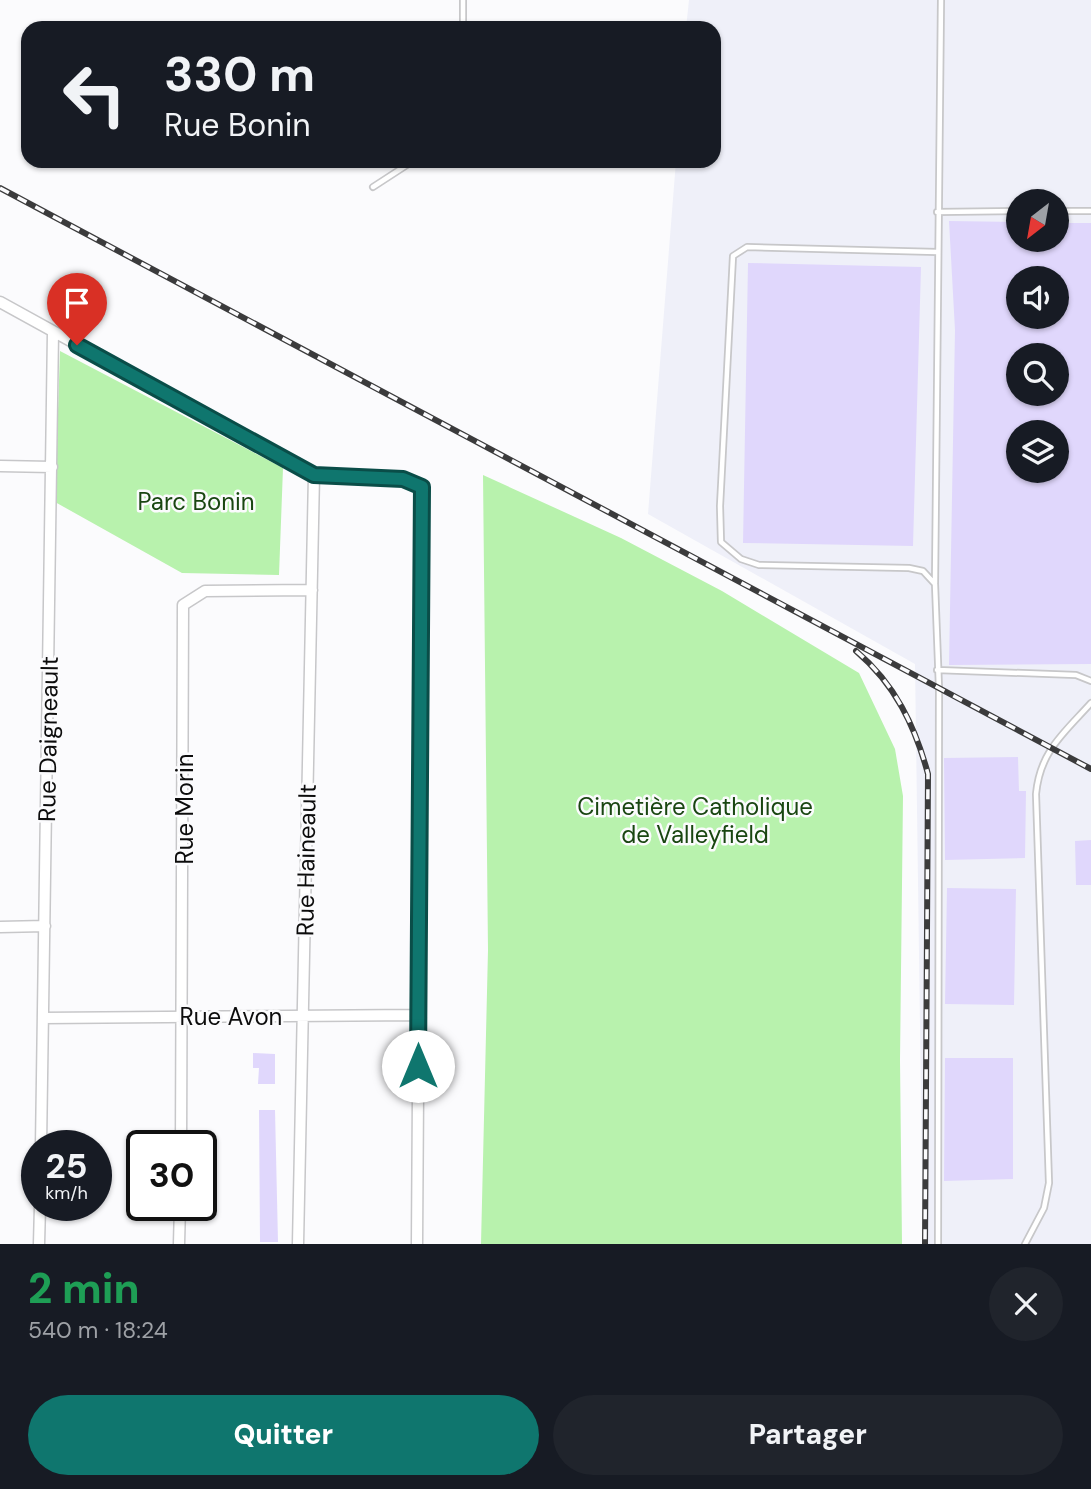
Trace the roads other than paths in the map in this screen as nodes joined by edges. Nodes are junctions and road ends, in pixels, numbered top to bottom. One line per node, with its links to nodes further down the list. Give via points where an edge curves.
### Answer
1 (463, 0): 3 (lane)
2 (942, 0): 9 (lane)
3 (463, 21)
4 (402, 168): 5 (lane)
5 (373, 187)
6 (1006, 211): 9 (lane)
7 (1069, 211): 8 (lane)
8 (1091, 211)
9 (937, 212): 10 (lane)
10 (937, 252): 16 (lane); 16 (lane, via 747,247 736,252 720,506 721,542 741,559 760,565 909,568 923,570)
11 (0, 302): 12 (street)
12 (53, 332): 14 (street, Rue Daigneault); 15 (street)
13 (0, 466): 14 (street)
14 (52, 467): 22 (street, Rue Daigneault)
15 (314, 475): 17 (street, Rue Haineault); 23 (street, via 403,479 422,487)
16 (934, 583): 18 (lane)
17 (312, 590): 24 (street, Rue Haineault); 25 (street, Rue Morin, via 205,590 183,605)
18 (937, 670): 19 (lane, via 1076,675); 35 (lane)
19 (1091, 681)
20 (1089, 705): 36 (lane, via 1051,748 1038,772 1049,1183 1044,1208)
21 (0, 926): 22 (street)
22 (45, 926): 26 (street, Rue Daigneault)
23 (418, 1015): 24 (street, Rue Avon); 34 (street)
24 (302, 1016): 25 (street, Rue Avon); 33 (street, Rue Haineault)
25 (184, 1017): 26 (street, Rue Avon); 28 (street, Rue Morin)
26 (43, 1018): 27 (street, Rue Daigneault)
27 (41, 1130)
28 (181, 1130)
29 (40, 1221): 31 (street)
30 (180, 1221): 32 (street)
31 (39, 1244)
32 (179, 1244)
33 (298, 1244)
34 (417, 1244)
35 (938, 1244)
36 (1025, 1244)

